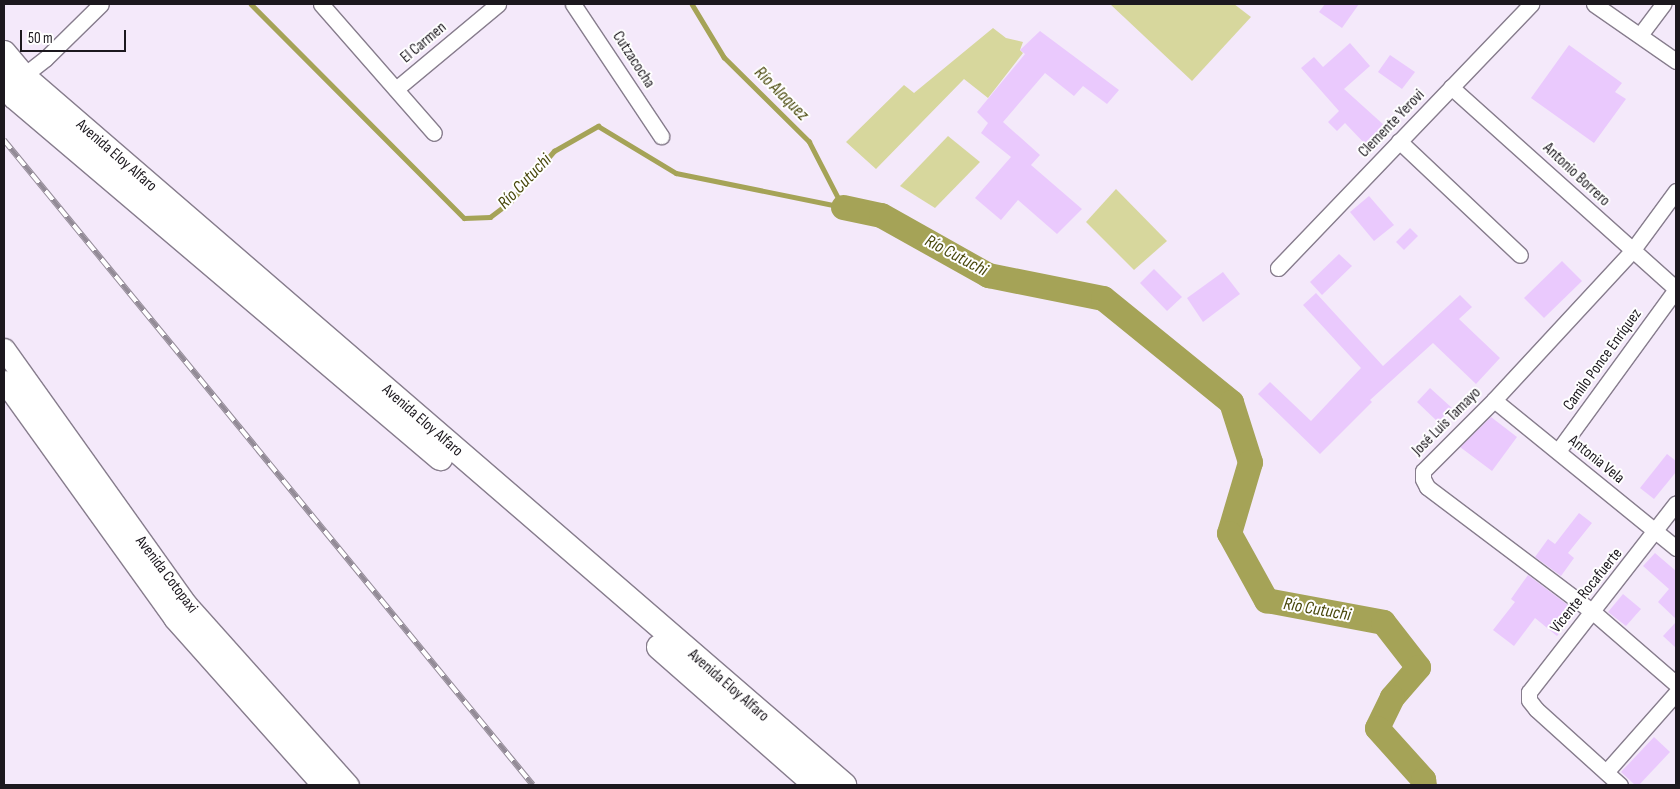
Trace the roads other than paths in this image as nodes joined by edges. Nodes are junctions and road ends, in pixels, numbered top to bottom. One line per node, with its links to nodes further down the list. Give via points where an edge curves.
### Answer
1 (101, 4): 11 (street)
2 (498, 4): 13 (street, El Carmen)
3 (573, 4): 15 (street, Cutzacocha)
4 (1531, 4): 12 (street, Clemente Yerovi)
5 (1594, 4): 8 (street)
6 (1663, 4): 8 (street)
7 (328, 6): 13 (street)
8 (1640, 35): 10 (street)
9 (4, 53): 11 (main road, Avenida Eloy Alfaro)
10 (1676, 61)
11 (13, 79): 35 (main road, Avenida Eloy Alfaro, via 15,97 449,465); 36 (main road, Avenida Eloy Alfaro)
12 (1450, 87): 16 (street, Clemente Yerovi); 18 (street, Antonio Borrero, via 1564,186)
13 (396, 89): 14 (street)
14 (434, 133)
15 (661, 136)
16 (1399, 141): 19 (street); 20 (street, Clemente Yerovi)
17 (1674, 198): 18 (street, José Luis Tamayo)
18 (1632, 251): 21 (street, Antonio Borrero); 24 (street, José Luis Tamayo)
19 (1520, 255)
20 (1278, 268)
21 (1676, 289): 25 (street, Camilo Ponce Enríquez)
22 (4, 349): 34 (main road, Avenida Cotopaxi, via 186,604)
23 (4, 381): 33 (main road, Avenida Cotopaxi, via 174,618)
24 (1494, 400): 25 (street, Antonia Vela); 29 (street, José Luis Tamayo, via 1423,471 1423,479 1427,487)
25 (1558, 451): 27 (street, Antonia Vela)
26 (1676, 503): 27 (street, Vicente Rocafuerte)
27 (1657, 531): 28 (street, Antonia Vela); 29 (street, Vicente Rocafuerte)
28 (1676, 548)
29 (1593, 612): 30 (street, José Luis Tamayo); 32 (street, Vicente Rocafuerte, via 1528,692 1530,700)
30 (1676, 684)
31 (1676, 693): 32 (street)
32 (1606, 772): 37 (street)
33 (323, 785)
34 (348, 785)
35 (816, 785)
36 (844, 785)
37 (1620, 785)

